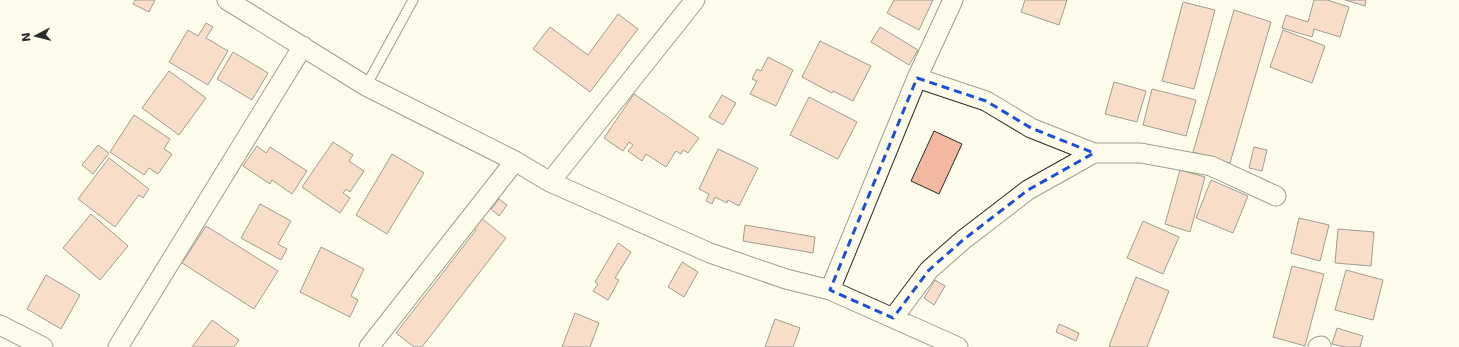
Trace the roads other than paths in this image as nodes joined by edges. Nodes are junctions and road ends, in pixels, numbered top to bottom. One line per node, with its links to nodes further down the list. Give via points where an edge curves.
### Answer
1 (227, 0): 5 (street)
2 (413, 0): 7 (lane)
3 (695, 0): 10 (street)
4 (953, 0): 6 (street)
5 (303, 46): 7 (street); 16 (street)
6 (918, 78): 8 (street, via 986,100 1031,128); 12 (street)
7 (366, 86): 9 (street)
8 (1094, 152): 11 (street, via 1141,153 1211,166); 13 (street, via 1028,190 963,240 929,270)
9 (515, 162): 10 (street); 17 (street)
10 (550, 182): 12 (street, via 710,253 786,279)
11 (1276, 196)
12 (830, 290): 13 (street)
13 (893, 318): 18 (street)
14 (0, 325): 15 (street)
15 (43, 347)
16 (118, 347)
17 (369, 347)
18 (958, 347)

